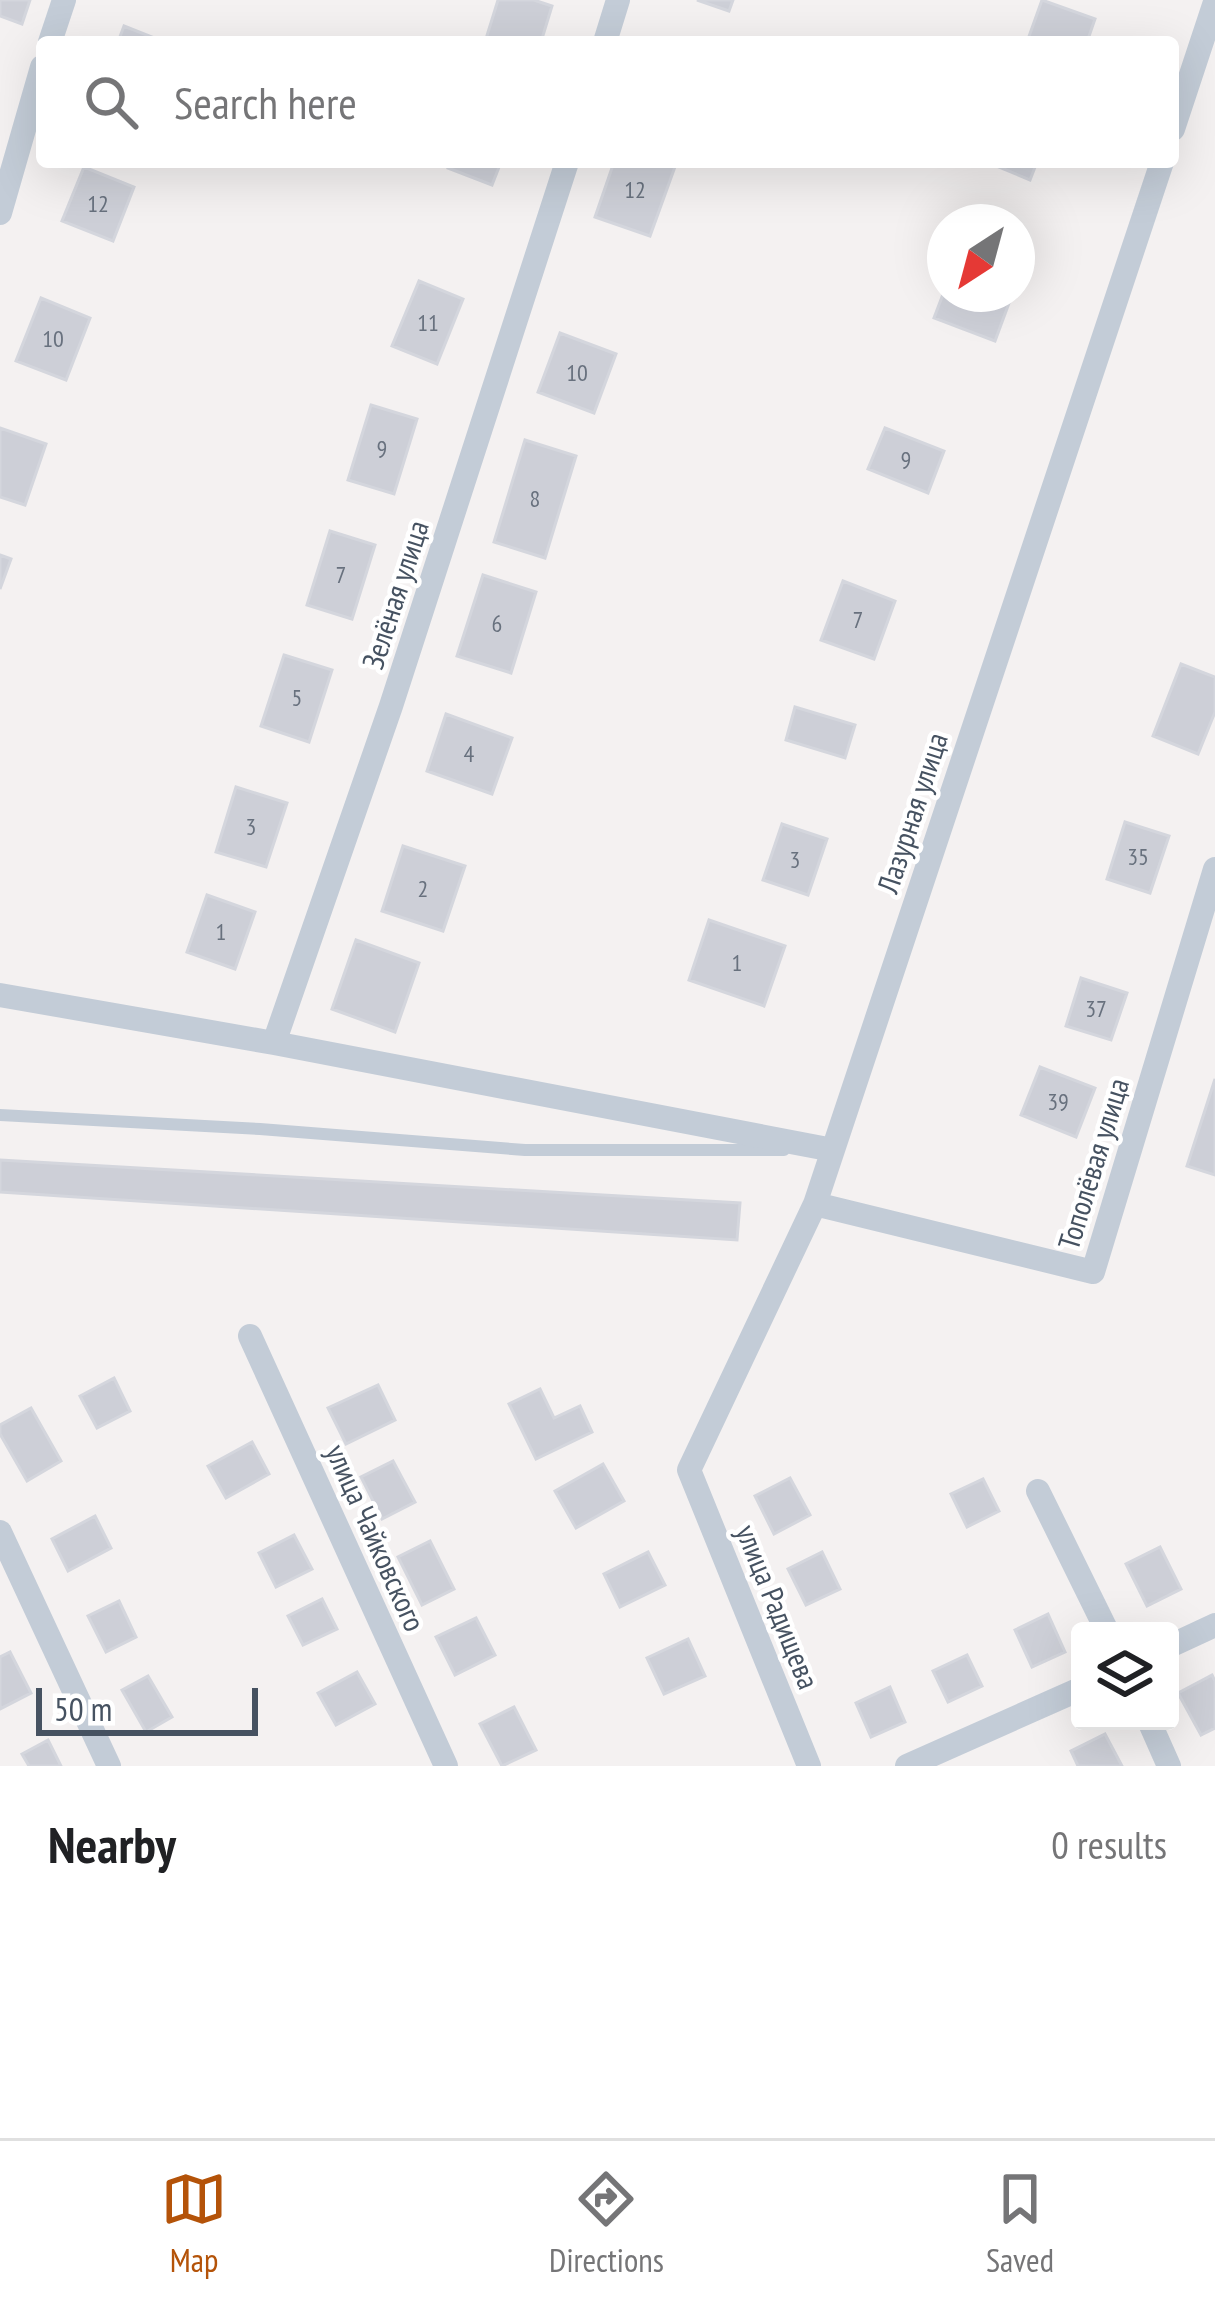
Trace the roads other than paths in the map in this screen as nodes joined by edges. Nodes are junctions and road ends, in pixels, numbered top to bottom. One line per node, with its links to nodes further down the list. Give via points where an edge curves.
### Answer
1 (64, 0): 4 (street)
2 (618, 0): 5 (street)
3 (1215, 2): 6 (street)
4 (52, 36)
5 (607, 36)
6 (1209, 38): 8 (street)
7 (36, 88): 11 (street)
8 (1179, 114)
9 (565, 168): 14 (street, Зелёная улица)
10 (1160, 168): 16 (street, Лазурная улица)
11 (0, 214)
12 (1215, 869): 17 (street, Тополёвая улица, via 1093,1272)
13 (0, 995): 14 (street)
14 (274, 1043): 16 (street)
15 (0, 1114): 16 (lane, via 525,1150)
16 (833, 1150): 17 (street, Лазурная улица)
17 (815, 1204): 19 (street, Лазурная улица)
18 (250, 1336): 28 (street, улица Чайковского)
19 (688, 1470): 29 (street, улица Радищева)
20 (1038, 1492): 22 (street)
21 (0, 1532): 27 (street)
22 (1103, 1622)
23 (1215, 1624): 24 (street)
24 (1179, 1642)
25 (1071, 1693): 30 (street)
26 (1153, 1730): 31 (street)
27 (109, 1766)
28 (446, 1766)
29 (809, 1766)
30 (908, 1766)
31 (1169, 1766)

